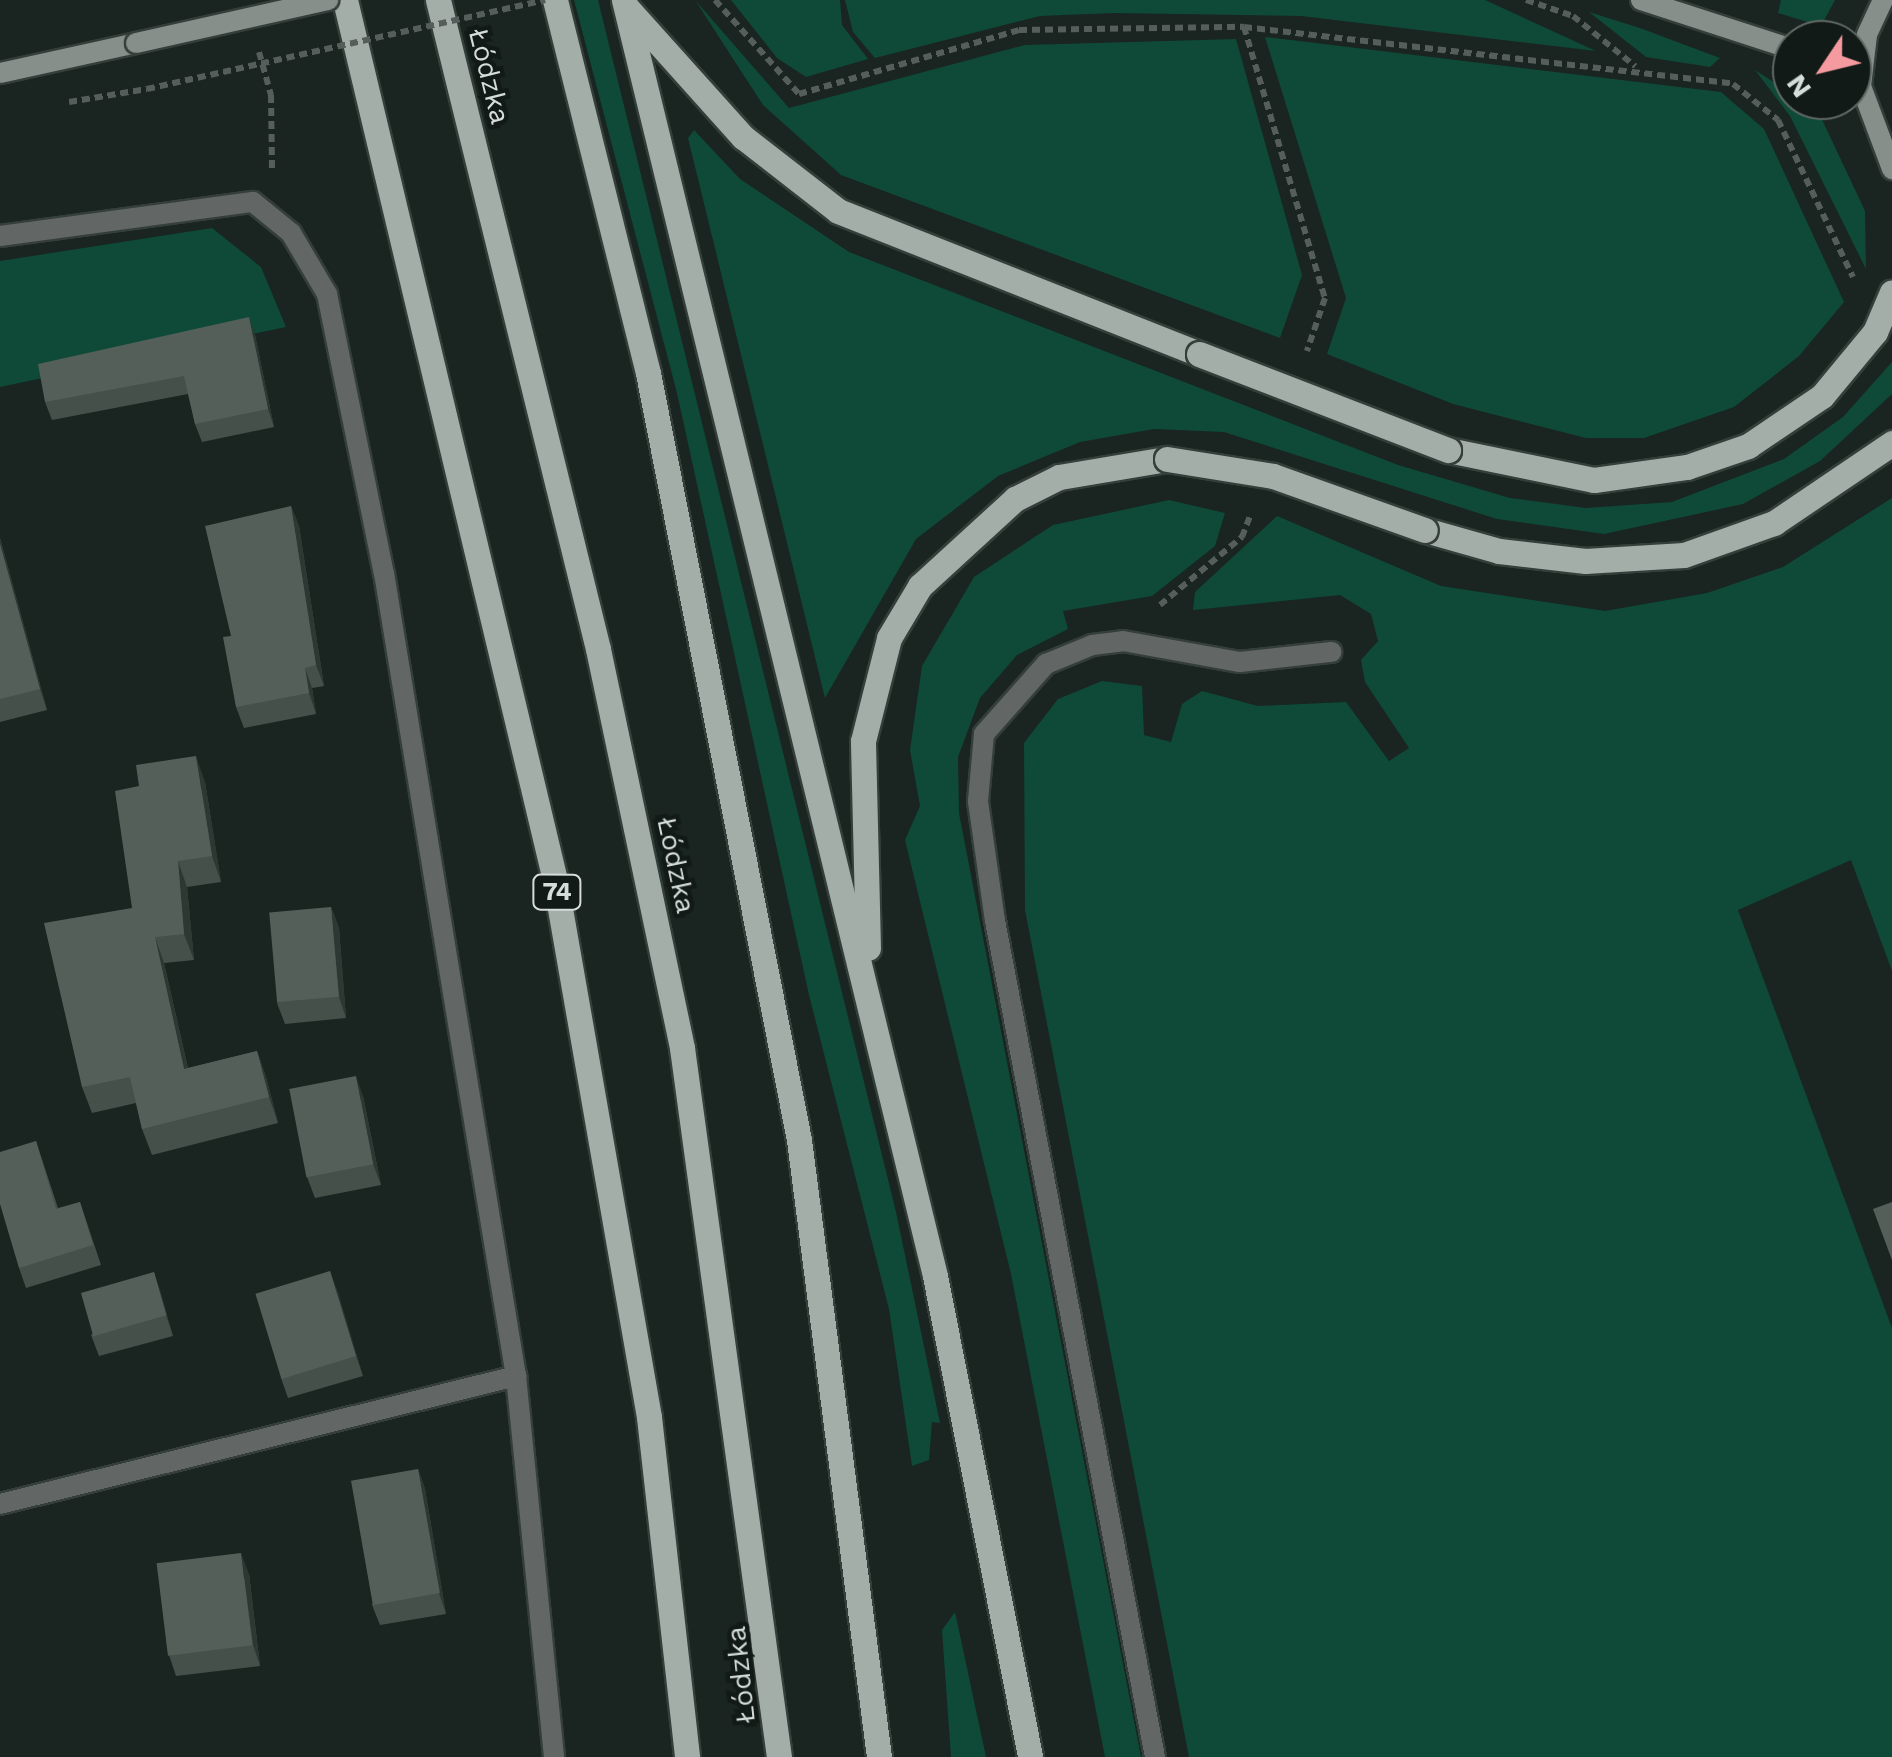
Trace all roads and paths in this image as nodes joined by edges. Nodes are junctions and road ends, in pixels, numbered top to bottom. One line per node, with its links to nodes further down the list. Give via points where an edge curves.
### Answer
1 (326, 0): 13 (main road); 15 (street, bridge)
2 (344, 0): 13 (main road, 74)
3 (438, 0): 33 (main road, Łódzka, via 598,649 682,1048 743,1440)
4 (545, 0): 16 (path, bridge)
5 (555, 0): 34 (main road, via 648,372 800,1140)
6 (714, 0): 10 (path, via 799,94 1019,30)
7 (1526, 0): 14 (path, via 1573,16)
8 (1641, 0): 12 (street)
9 (625, 3): 22 (main road, bridge, via 743,137 838,211 1448,450 1594,480 1687,467 1748,446 1822,396 1876,332); 28 (main road)
10 (1244, 27): 14 (path); 23 (path, via 1325,298)
11 (255, 38): 19 (path, via 276,164)
12 (1772, 42)
13 (359, 57): 32 (main road, 74, via 558,898 649,1417)
14 (1637, 68): 21 (path, via 1733,84 1763,103 1855,281)
15 (0, 73)
16 (55, 104)
17 (1871, 120): 18 (street)
18 (1892, 169)
19 (253, 202): 20 (lane); 29 (lane, via 291,233 327,294 384,573)
20 (0, 236)
21 (1866, 285)
22 (1892, 292)
23 (1306, 354)
24 (1892, 443): 28 (main road, bridge, via 1786,516 1684,554 1584,561 1499,552 1273,476 1167,459 1059,477 1014,498 920,586 889,638 859,796)
25 (1251, 513): 26 (path, via 1242,537 1166,605)
26 (1149, 607)
27 (1332, 652): 36 (lane, via 1240,662 1124,641 1092,645 1046,664 984,734 978,801 995,922)
28 (870, 998): 35 (main road)
29 (516, 1376): 30 (lane); 31 (lane)
30 (0, 1504)
31 (554, 1757)
32 (687, 1757)
33 (779, 1757)
34 (880, 1757)
35 (1030, 1757)
36 (1155, 1757)

